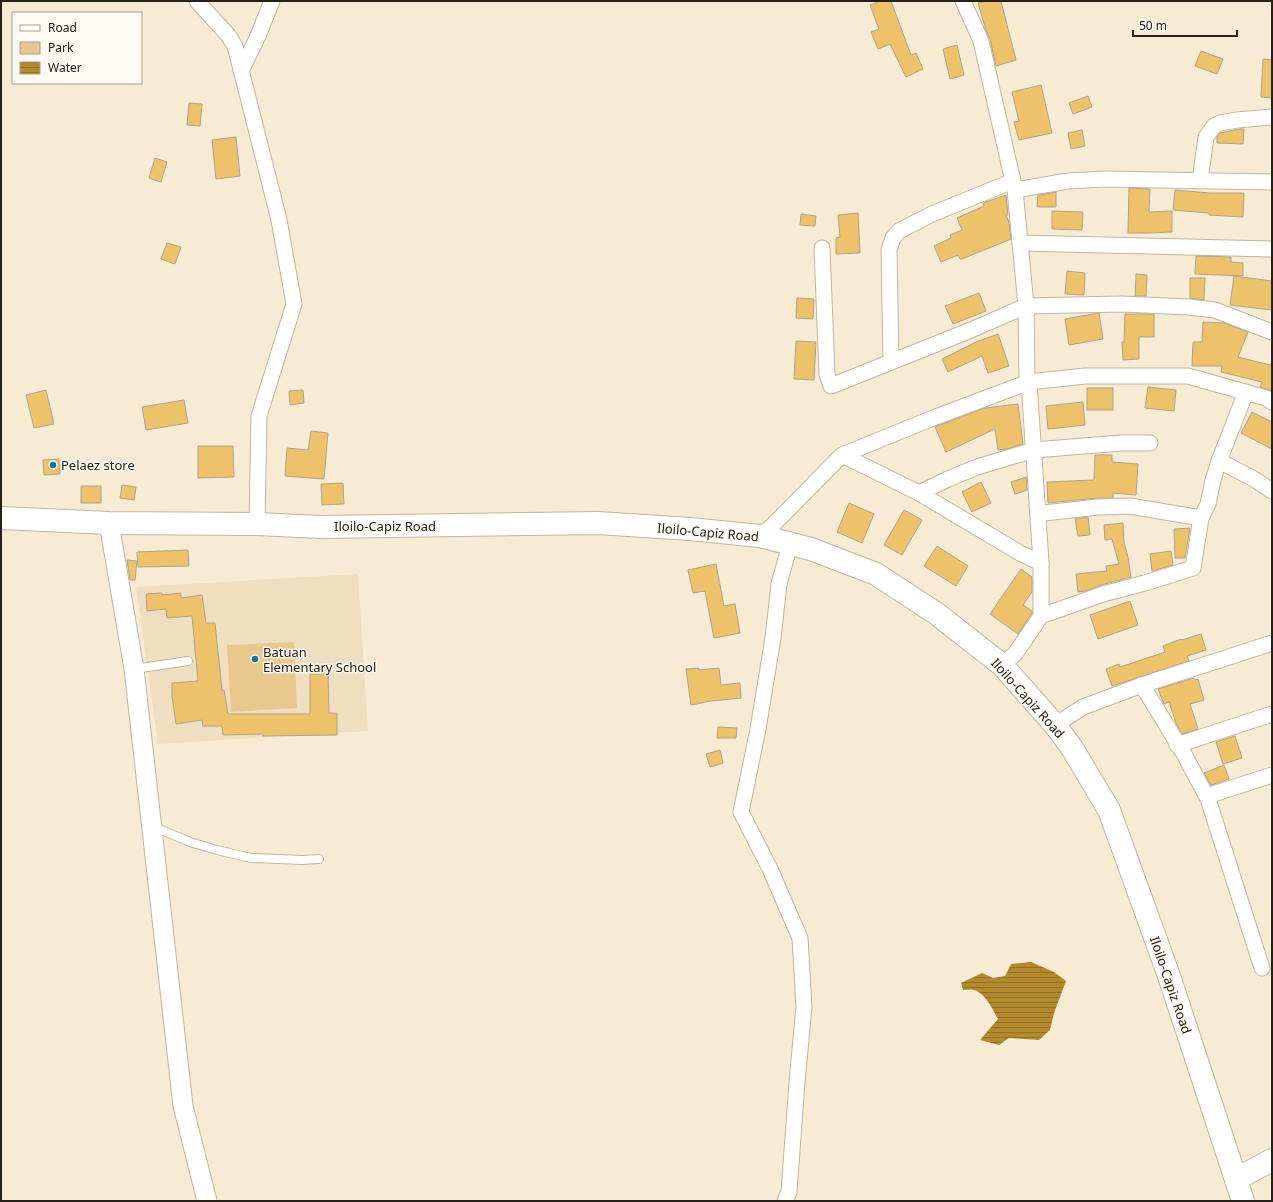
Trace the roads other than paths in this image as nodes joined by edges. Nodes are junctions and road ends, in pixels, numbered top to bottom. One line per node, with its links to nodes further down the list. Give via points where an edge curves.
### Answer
1 (197, 1): 4 (street, via 228,35 235,46)
2 (272, 1): 4 (street)
3 (963, 1): 8 (street, via 981,41)
4 (242, 71): 28 (street, via 278,220 294,304 259,416)
5 (1272, 117): 6 (street, via 1238,120 1214,126 1206,137)
6 (1200, 181): 7 (street); 8 (street, via 1105,179)
7 (1272, 182)
8 (1014, 186): 9 (street); 14 (street, via 932,214 899,230 893,238 889,250)
9 (1020, 243): 11 (street); 12 (street)
10 (822, 248): 14 (street, via 827,374 831,386)
11 (1272, 249)
12 (1026, 306): 13 (street, via 1122,304 1189,307 1214,310); 14 (street); 15 (street)
13 (1272, 332)
14 (891, 362)
15 (1029, 382): 16 (street, via 1084,376 1188,376); 19 (street); 20 (street)
16 (1246, 392): 17 (street); 21 (street)
17 (1272, 402)
18 (1150, 443): 19 (street)
19 (1034, 450): 23 (street, via 977,467); 24 (street)
20 (842, 455): 23 (street); 29 (street)
21 (1219, 461): 22 (street); 26 (street, via 1208,504)
22 (1272, 491)
23 (919, 493): 31 (street)
24 (1038, 510): 26 (street, via 1044,513 1130,506); 31 (street)
25 (1, 518): 27 (main road, Iloilo-Capiz Road)
26 (1201, 518): 32 (street, via 1193,568 1103,594)
27 (109, 523): 28 (main road, Iloilo-Capiz Road); 36 (street)
28 (257, 524): 29 (main road, Iloilo-Capiz Road, via 376,527 598,523)
29 (760, 536): 30 (main road, Iloilo-Capiz Road)
30 (790, 544): 35 (main road, Iloilo-Capiz Road, via 811,549 876,574 937,614); 49 (street, via 779,584 773,638 742,812 800,938 804,1007 790,1192)
31 (1041, 563): 32 (street)
32 (1041, 616): 35 (street, via 1014,654)
33 (1272, 644): 37 (street)
34 (188, 661): 36 (lane)
35 (1002, 665): 39 (main road, Iloilo-Capiz Road)
36 (134, 669): 43 (street)
37 (1142, 685): 39 (street, via 1083,707); 40 (street)
38 (1272, 714): 40 (street)
39 (1055, 725): 47 (main road, Iloilo-Capiz Road, via 1072,748 1109,810 1169,976)
40 (1177, 745): 42 (street)
41 (1272, 775): 42 (street)
42 (1206, 796): 45 (street)
43 (152, 826): 44 (lane, via 190,842 250,858); 48 (street, via 183,1106)
44 (319, 859)
45 (1262, 968)
46 (1272, 1160): 47 (main road)
47 (1236, 1179): 50 (main road, Iloilo-Capiz Road)
48 (207, 1201)
49 (785, 1201)
50 (1243, 1201)

